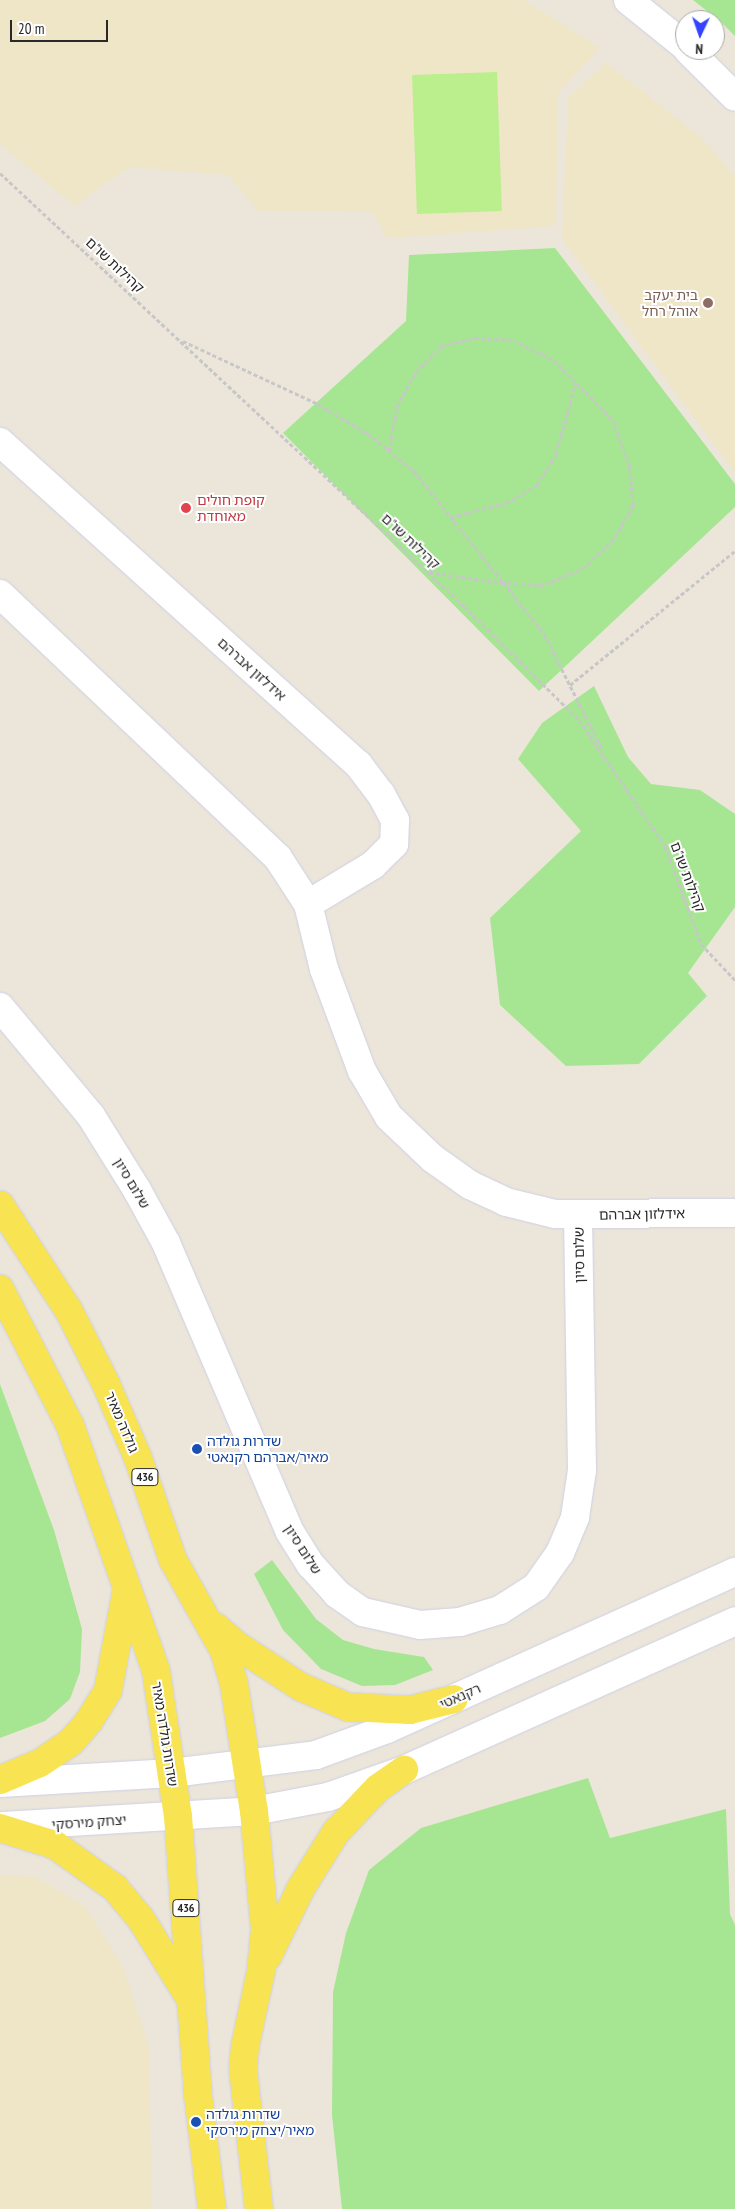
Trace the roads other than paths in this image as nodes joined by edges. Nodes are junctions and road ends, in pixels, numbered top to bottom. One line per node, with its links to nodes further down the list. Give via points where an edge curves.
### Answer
1 (628, 0): 2 (street)
2 (675, 38)
3 (698, 60): 4 (street)
4 (735, 97)
5 (0, 442): 7 (street, אידלזון אברהם, via 358,764 381,794 395,820 394,844 372,866)
6 (0, 594): 7 (street, אידלזון אברהם, via 278,858)
7 (308, 904): 11 (street, אידלזון אברהם, via 324,969 344,1027 362,1071 389,1116 432,1158 470,1185 506,1202 555,1214)
8 (0, 1008): 11 (street, שלום סיון, via 91,1116 137,1190 166,1243 290,1532 317,1572 337,1594 363,1612 420,1625 460,1622 500,1610 536,1587 560,1553 575,1517 582,1470)
9 (0, 1206): 16 (main road, גולדה מאיר / 436, via 77,1328 138,1458 172,1560 193,1600)
10 (735, 1212): 11 (street, אידלזון אברהם)
11 (578, 1214)
12 (0, 1289): 14 (main road, שדרות גולדה מאיר / 436, via 70,1425)
13 (735, 1572): 17 (street, רקנאטי)
14 (126, 1594): 20 (main road, שדרות גולדה מאיר / 436, via 144,1633 156,1672); 21 (main road, via 108,1690 89,1721 71,1742 40,1762)
15 (735, 1621): 19 (street)
16 (210, 1623): 17 (main road, via 238,1646 301,1687 348,1707 410,1710); 18 (main road, גולדה מאיר / 436, via 224,1651 234,1684)
17 (454, 1698): 18 (street, רקנאטי, via 387,1729 316,1755)
18 (248, 1765): 20 (street, רקנאטי); 22 (main road, 436)
19 (404, 1770): 22 (street, via 328,1797); 25 (main road, via 378,1788 336,1832 301,1888)
20 (172, 1773): 21 (street); 23 (main road, שדרות גולדה מאיר / 436)
21 (0, 1781)
22 (254, 1811): 23 (street); 25 (main road, 436, via 265,1928)
23 (178, 1816): 24 (street, יצחק מירסקי); 26 (main road, שדרות גולדה מאיר / 436)
24 (0, 1827): 26 (main road, via 55,1845 115,1888 141,1919)
25 (261, 1971): 28 (main road, 436, via 243,2069)
26 (191, 2000): 27 (main road, שדרות גולדה מאיר / 436, via 198,2095)
27 (212, 2209)
28 (259, 2209)

